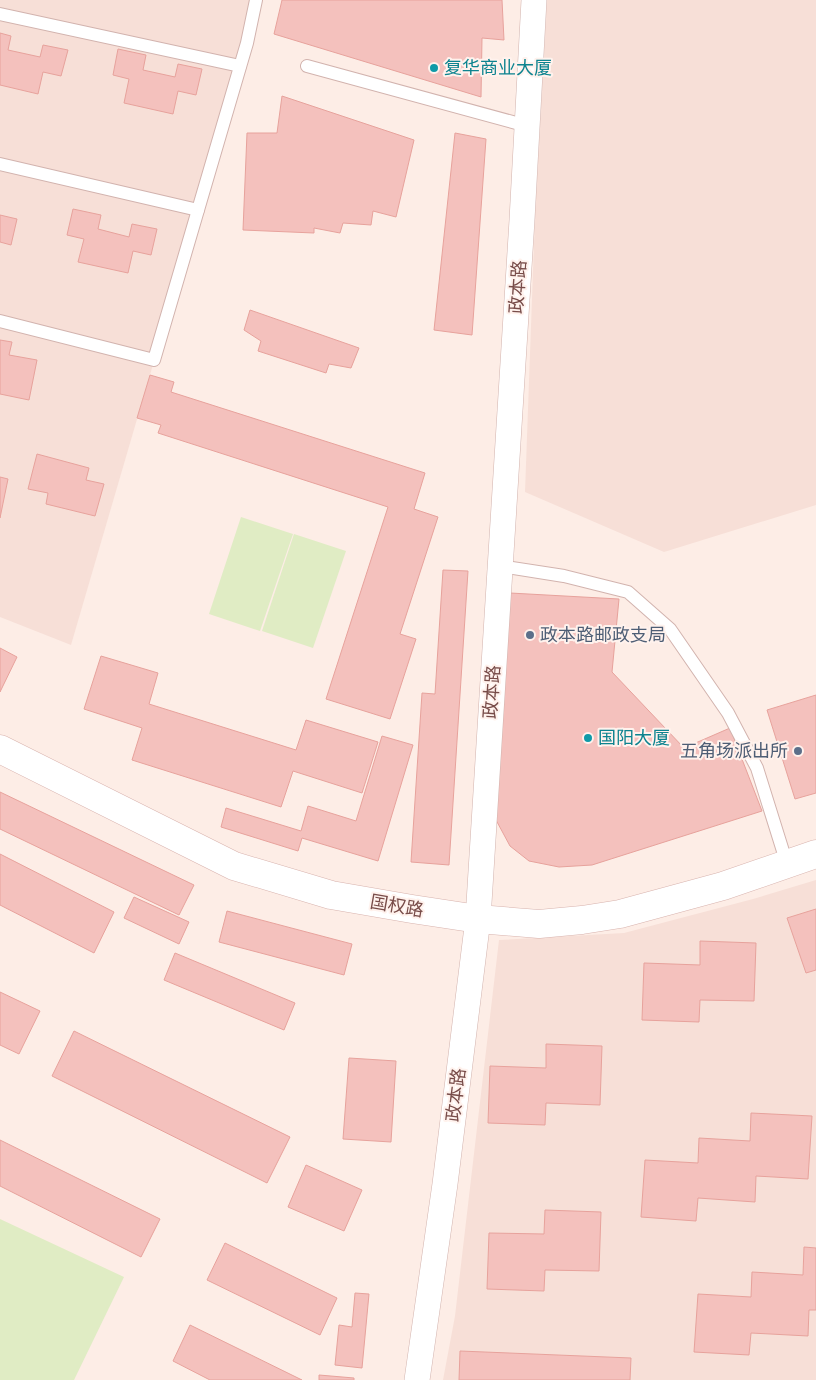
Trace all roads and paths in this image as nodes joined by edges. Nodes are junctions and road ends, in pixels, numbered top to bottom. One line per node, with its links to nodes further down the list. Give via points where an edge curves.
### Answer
1 (256, 0): 4 (lane)
2 (534, 0): 6 (street, 政本路)
3 (0, 14): 4 (lane)
4 (240, 66): 8 (lane)
5 (307, 66): 6 (lane)
6 (527, 126): 10 (street, 政本路)
7 (0, 164): 8 (lane)
8 (198, 210): 9 (lane, via 154,360)
9 (0, 321)
10 (500, 566): 13 (lane, via 564,576 628,592 670,629 728,713 757,768); 14 (street, 政本路)
11 (0, 749): 14 (street, 国权路, via 234,866 331,894)
12 (816, 854): 13 (street, 国权路)
13 (787, 864): 14 (street, 国权路, via 723,886 620,914 539,924)
14 (478, 919): 15 (street, 政本路)
15 (417, 1380)

